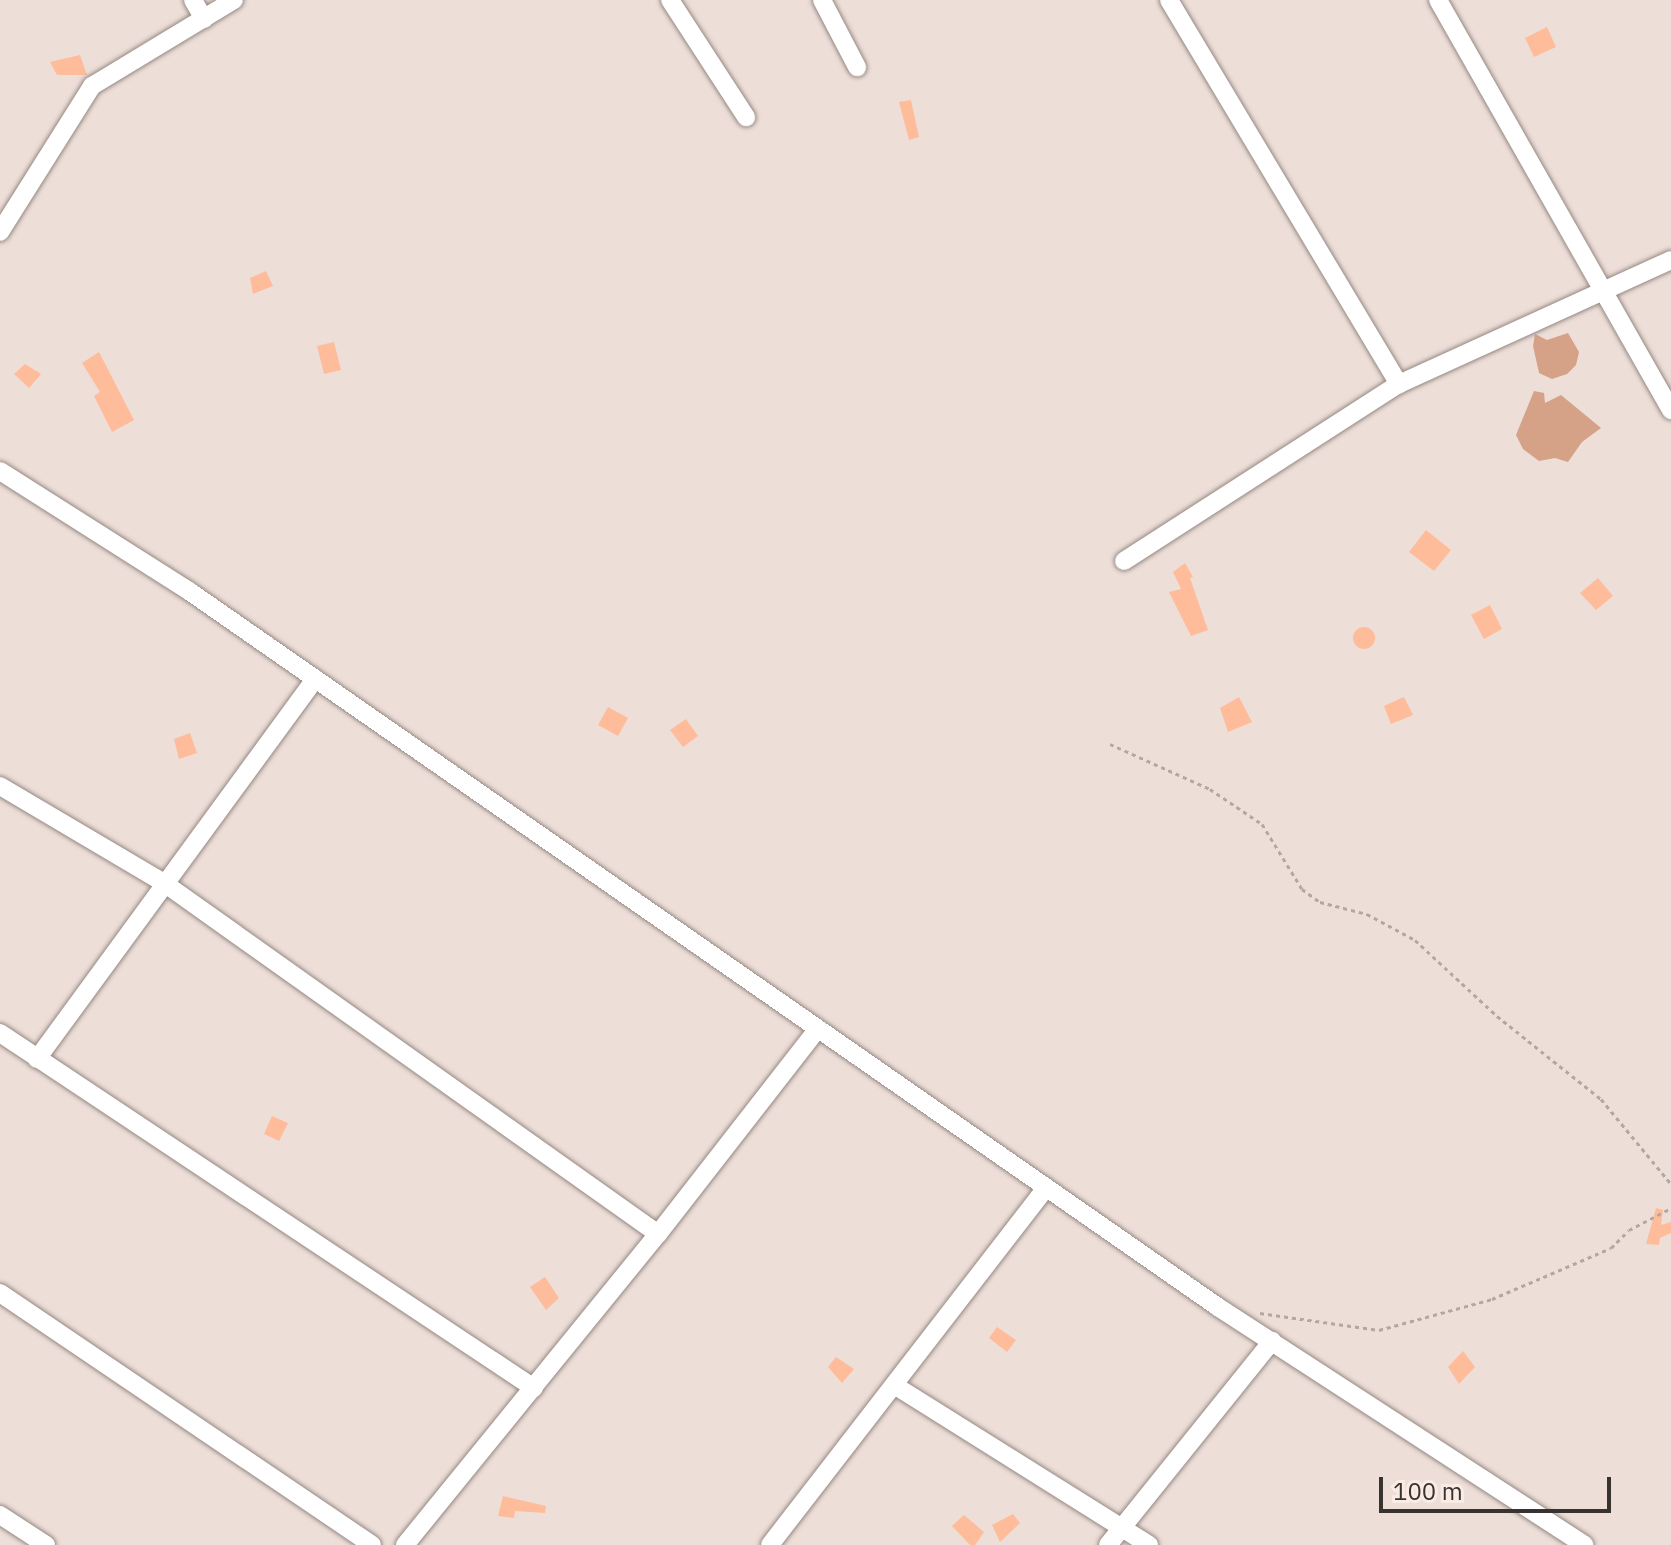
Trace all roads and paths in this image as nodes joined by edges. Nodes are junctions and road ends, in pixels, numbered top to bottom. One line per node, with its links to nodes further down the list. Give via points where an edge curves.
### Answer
1 (193, 0): 7 (street)
2 (234, 0): 7 (street)
3 (670, 0): 9 (street)
4 (822, 0): 8 (street)
5 (1169, 0): 13 (street)
6 (1438, 0): 12 (street)
7 (204, 19): 10 (street, via 92,86)
8 (857, 67)
9 (746, 117)
10 (0, 232)
11 (1671, 260): 12 (street)
12 (1603, 288): 13 (street); 14 (street)
13 (1399, 384): 16 (street)
14 (1671, 410)
15 (0, 471): 17 (street, via 189,591)
16 (1124, 561)
17 (315, 679): 20 (street); 21 (street)
18 (1110, 744): 24 (path, via 1210,789 1262,824 1302,889 1320,902 1367,914 1415,940 1497,1016 1601,1099)
19 (0, 786): 20 (street)
20 (164, 883): 23 (street); 27 (street)
21 (817, 1030): 25 (street); 27 (street)
22 (0, 1033): 23 (street)
23 (37, 1059): 32 (street)
24 (1671, 1184)
25 (1045, 1189): 30 (street); 31 (street)
26 (1671, 1208): 29 (path, via 1629,1230 1611,1248 1492,1299 1379,1330)
27 (658, 1234): 32 (street)
28 (0, 1293): 36 (street)
29 (1247, 1311)
30 (1272, 1341): 34 (street); 41 (street)
31 (894, 1385): 34 (street); 38 (street)
32 (534, 1388): 37 (street)
33 (0, 1515): 35 (street)
34 (1122, 1527): 39 (street); 40 (street)
35 (46, 1545)
36 (372, 1545)
37 (405, 1545)
38 (770, 1545)
39 (1108, 1545)
40 (1149, 1545)
41 (1584, 1545)

